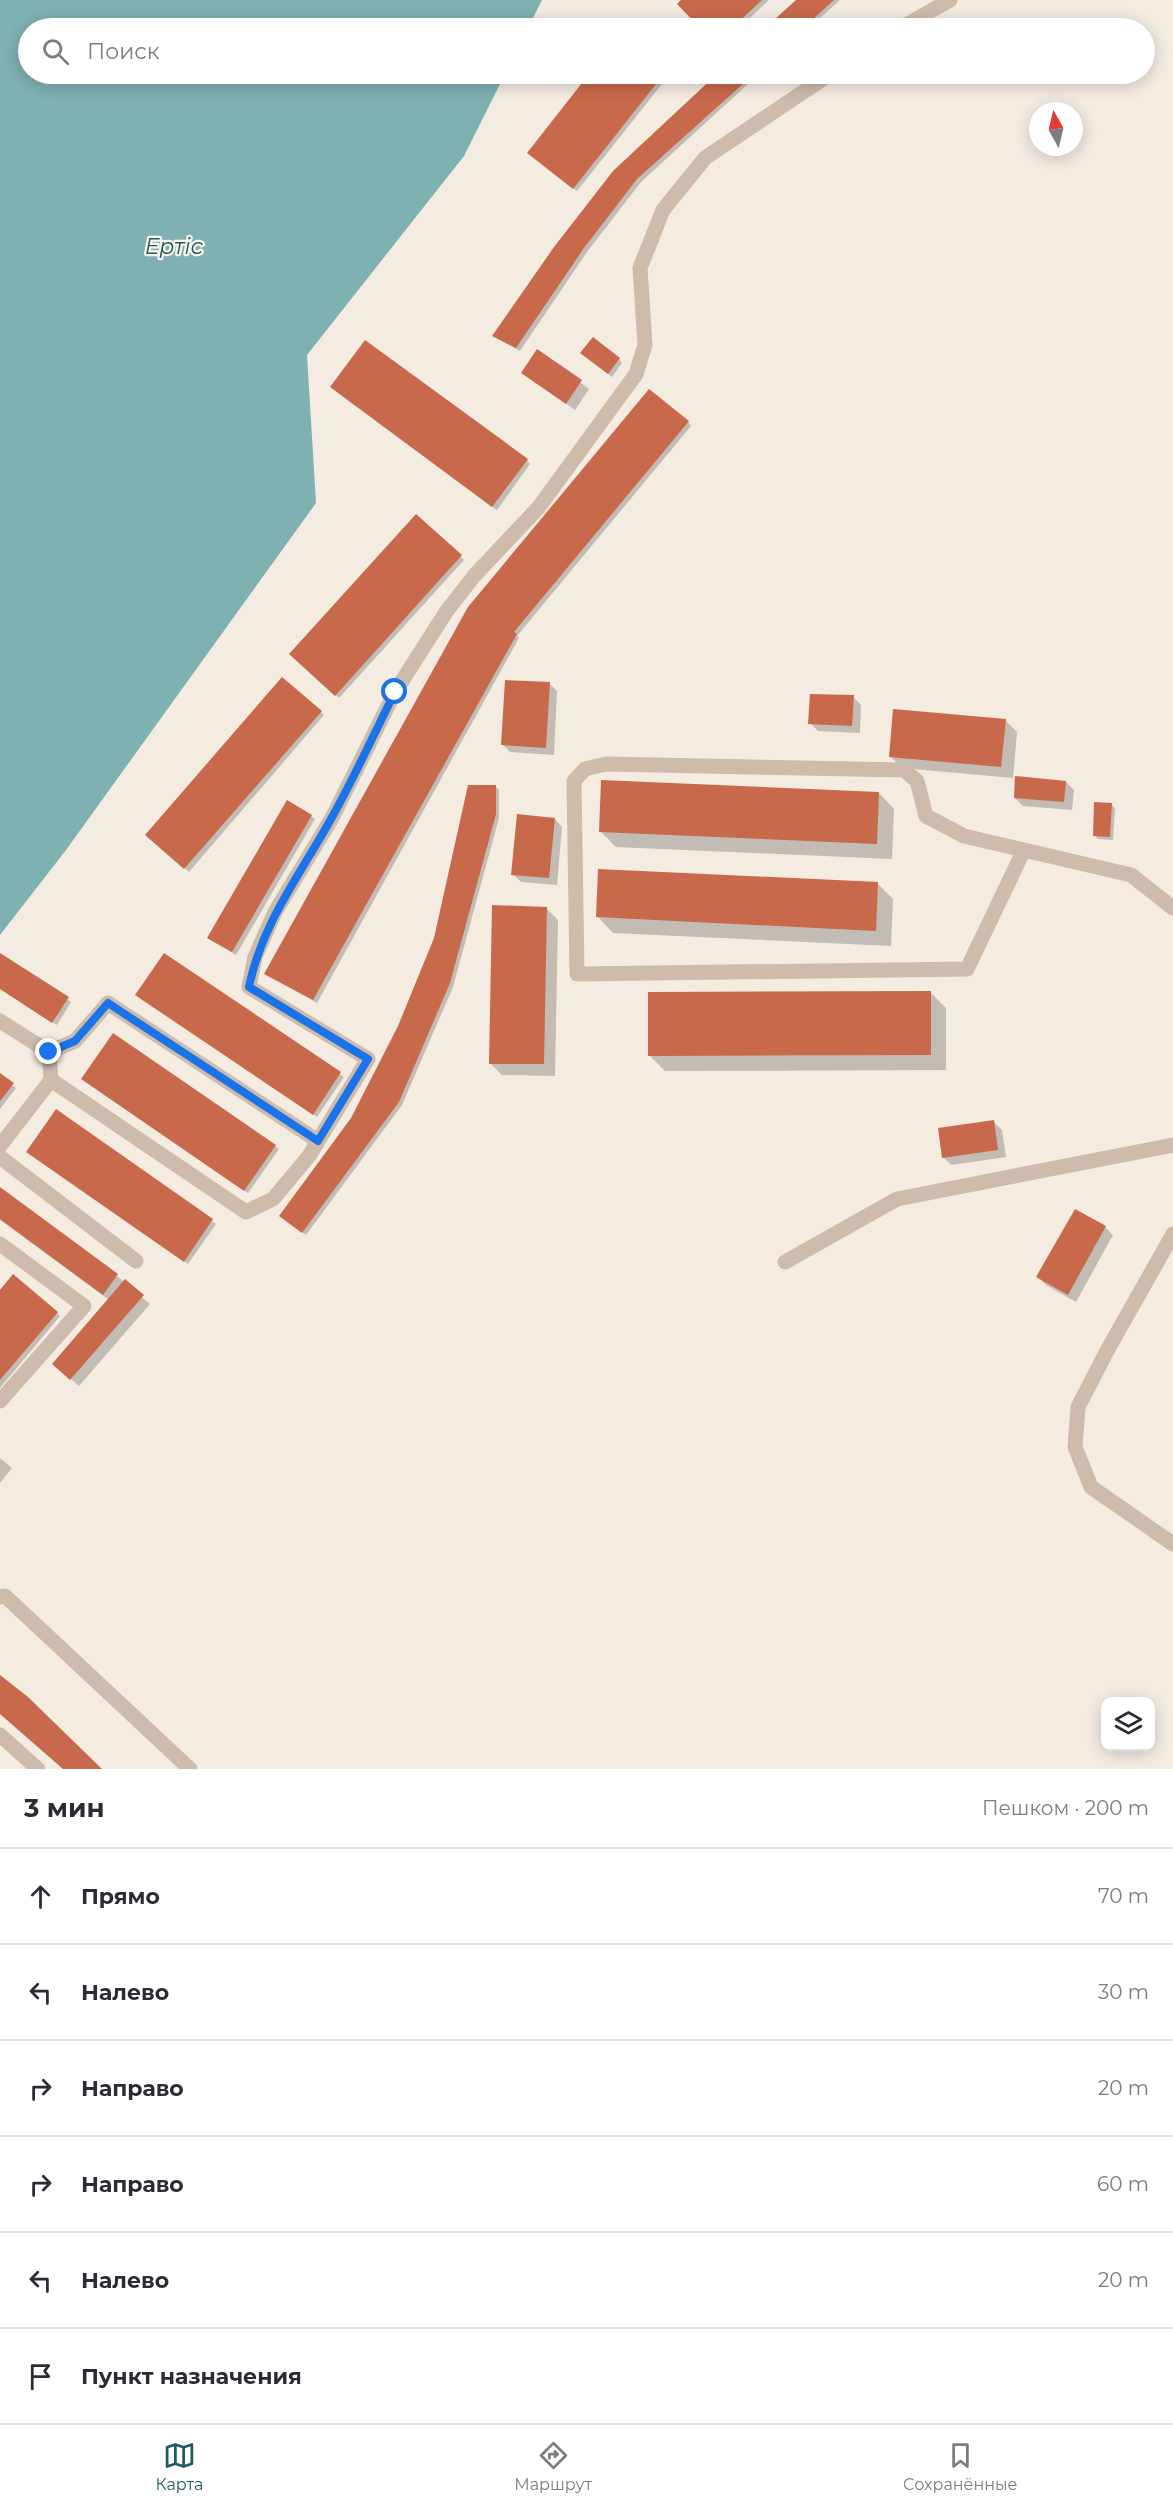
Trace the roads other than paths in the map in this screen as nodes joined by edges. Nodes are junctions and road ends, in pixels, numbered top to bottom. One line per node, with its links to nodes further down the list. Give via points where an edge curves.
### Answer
1 (950, 0): 2 (lane)
2 (918, 18)
3 (815, 84): 9 (lane, via 705,158 663,210 640,268 645,345 636,374 539,507 446,612 395,692 332,818 275,912 255,957 249,987 368,1059)
4 (1024, 850): 4 (lane, via 964,836 926,816 917,781 904,770 606,764 585,769 574,781 578,974 967,969); 5 (lane, via 1131,875)
5 (1173, 908)
6 (0, 1021): 7 (lane)
7 (49, 1052): 8 (lane); 9 (lane, via 75,1041 108,1003)
8 (51, 1080): 9 (lane, via 246,1212 273,1199); 11 (lane)
9 (318, 1141)
10 (1173, 1144): 16 (lane, via 897,1199)
11 (0, 1146)
12 (0, 1157): 15 (lane)
13 (1173, 1234): 18 (lane, via 1078,1407 1075,1447 1091,1487)
14 (3, 1252): 17 (lane, via 84,1306)
15 (136, 1261)
16 (785, 1262)
17 (0, 1401)
18 (1173, 1544)
19 (2, 1594): 22 (lane)
20 (0, 1736): 21 (lane)
21 (39, 1769)
22 (190, 1769)

